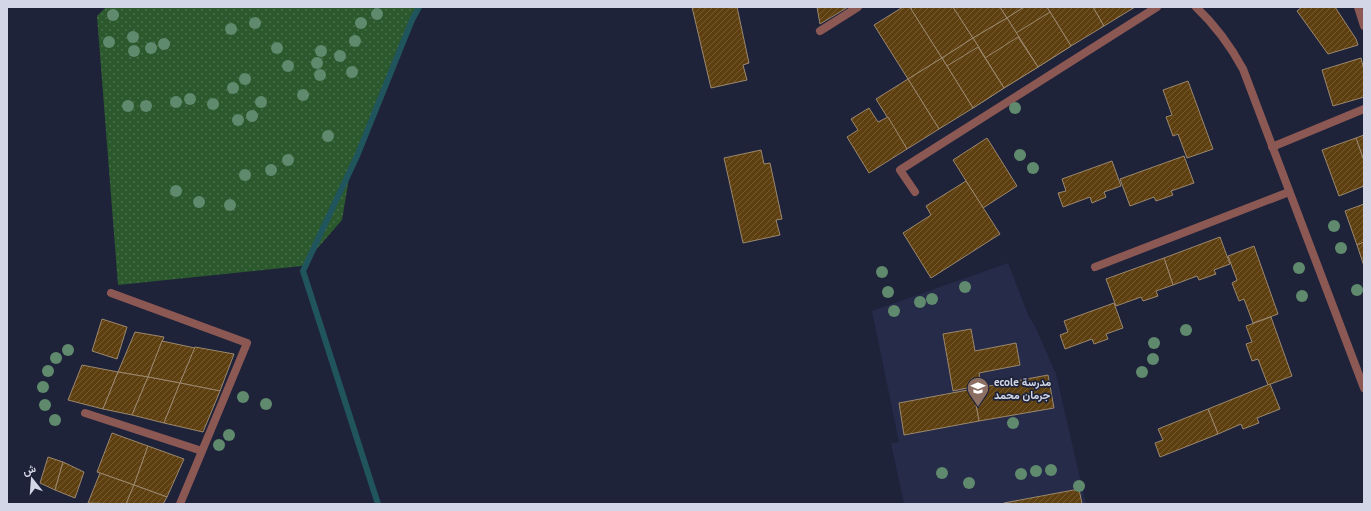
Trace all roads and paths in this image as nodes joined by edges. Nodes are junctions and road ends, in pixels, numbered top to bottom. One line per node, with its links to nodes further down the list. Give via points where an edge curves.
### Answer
1 (858, 7): 6 (street)
2 (1157, 7): 9 (street, via 900,170)
3 (1196, 7): 8 (street, via 1216,27 1234,53)
4 (1358, 7): 5 (street)
5 (1364, 26)
6 (820, 31)
7 (1364, 109): 8 (street)
8 (1272, 147): 10 (street)
9 (915, 192)
10 (1289, 192): 11 (street); 13 (street)
11 (1095, 267)
12 (111, 293): 15 (street, via 247,343)
13 (1364, 388)
14 (85, 413): 15 (street)
15 (202, 450): 16 (street)
16 (180, 504)

